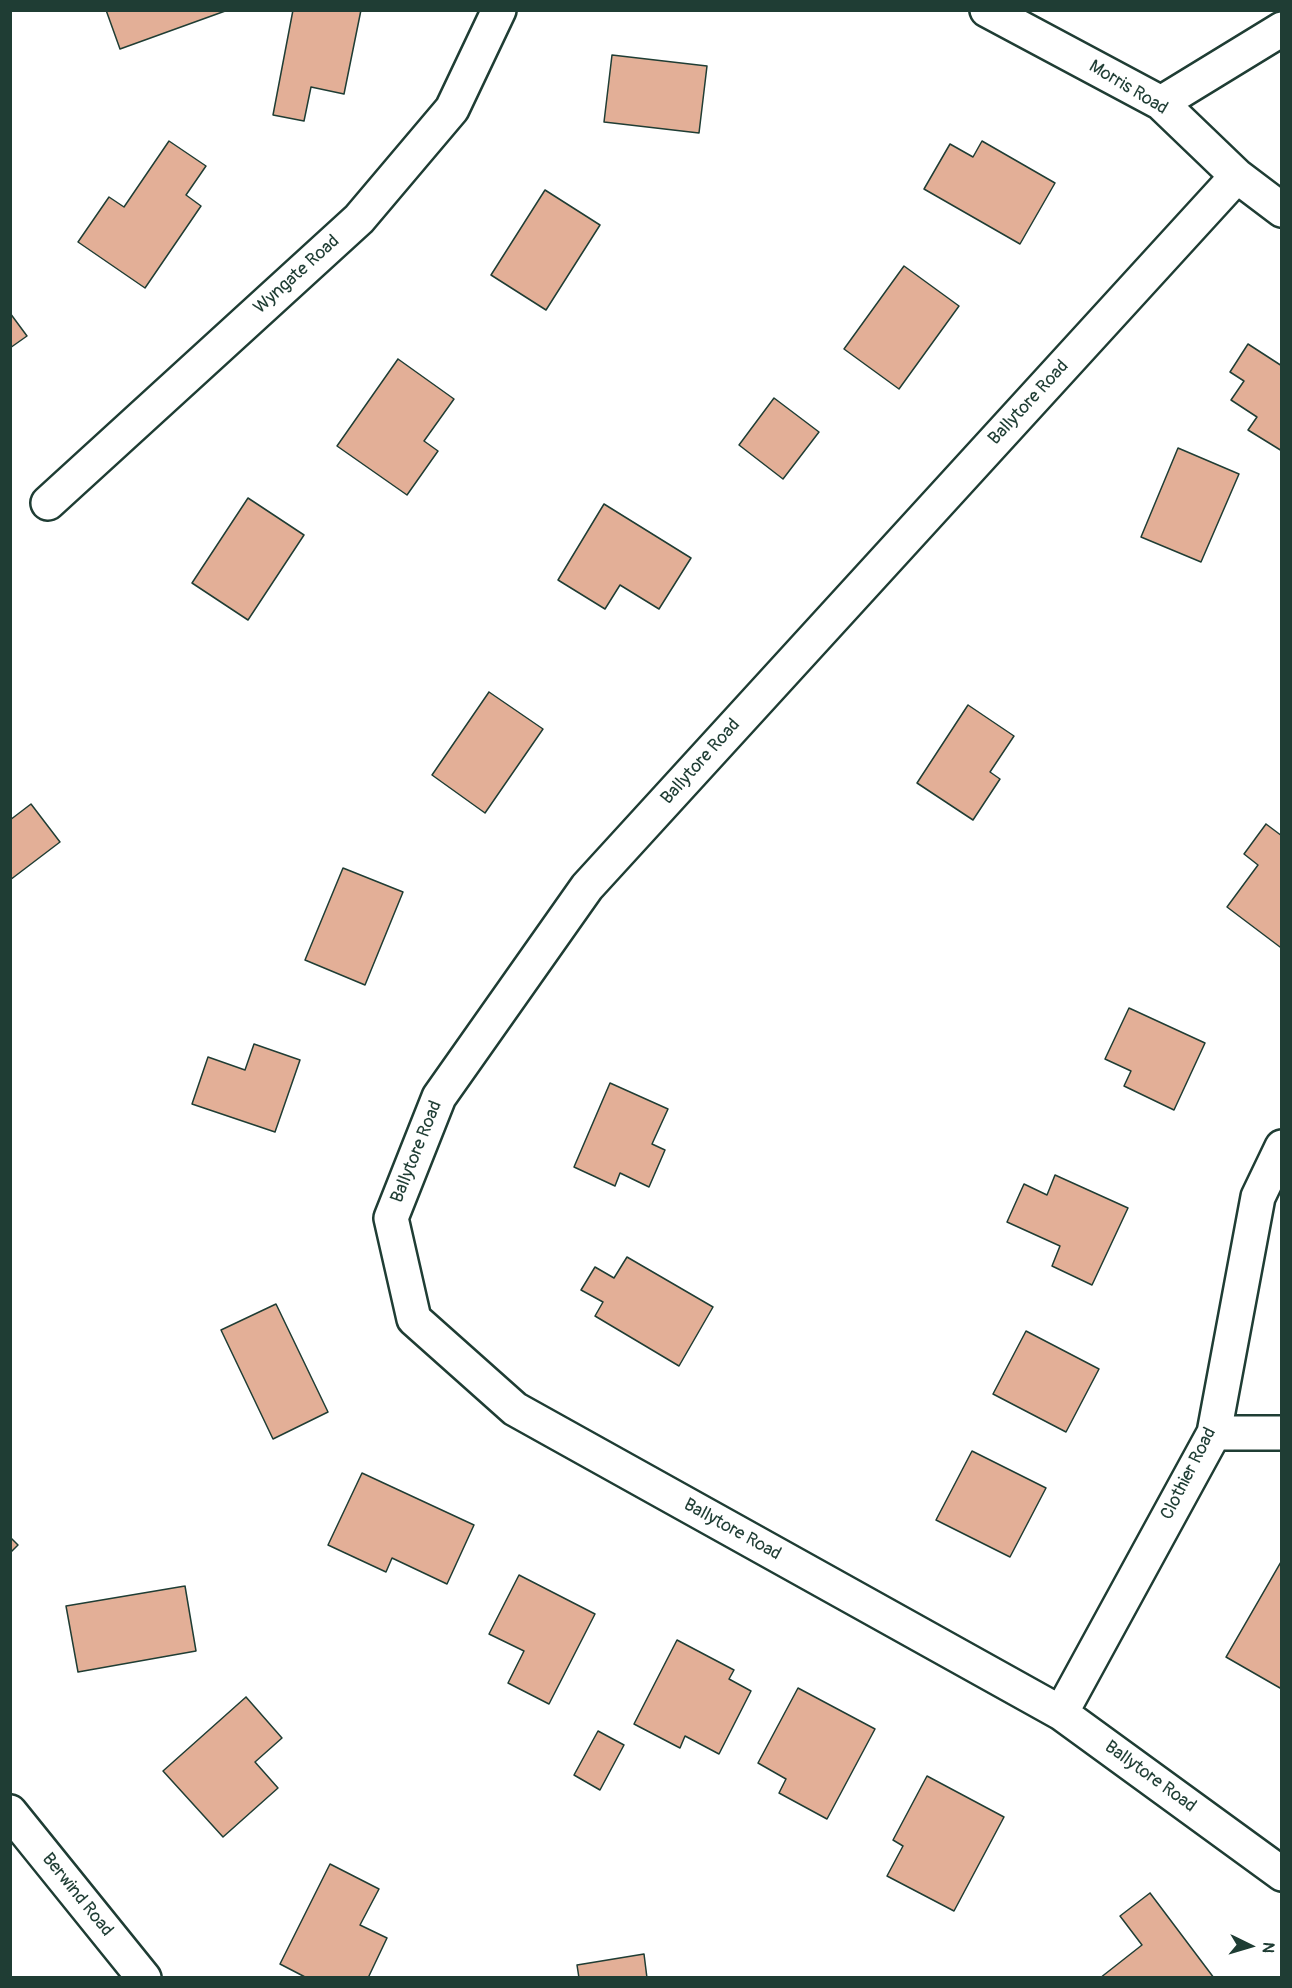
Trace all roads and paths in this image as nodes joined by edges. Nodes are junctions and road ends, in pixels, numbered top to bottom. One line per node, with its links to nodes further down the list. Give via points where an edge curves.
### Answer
1 (500, 10): 7 (street, Wyngate Road, via 452,109 359,219)
2 (987, 10): 4 (street, Morris Road)
3 (1281, 29): 4 (street)
4 (1161, 103): 5 (street, Morris Road)
5 (1237, 176): 6 (street, Morris Road); 11 (street, Ballytore Road, via 587,887 439,1096 391,1218 414,1319 515,1409)
6 (1281, 210)
7 (48, 503)
8 (1281, 1147): 9 (street, Clothier Road, via 1258,1197)
9 (1214, 1433): 10 (street); 11 (street, Clothier Road)
10 (1281, 1433)
11 (1061, 1713): 13 (street, Ballytore Road)
12 (10, 1812): 14 (street, Berwind Road)
13 (1281, 1874)
14 (144, 1977)

